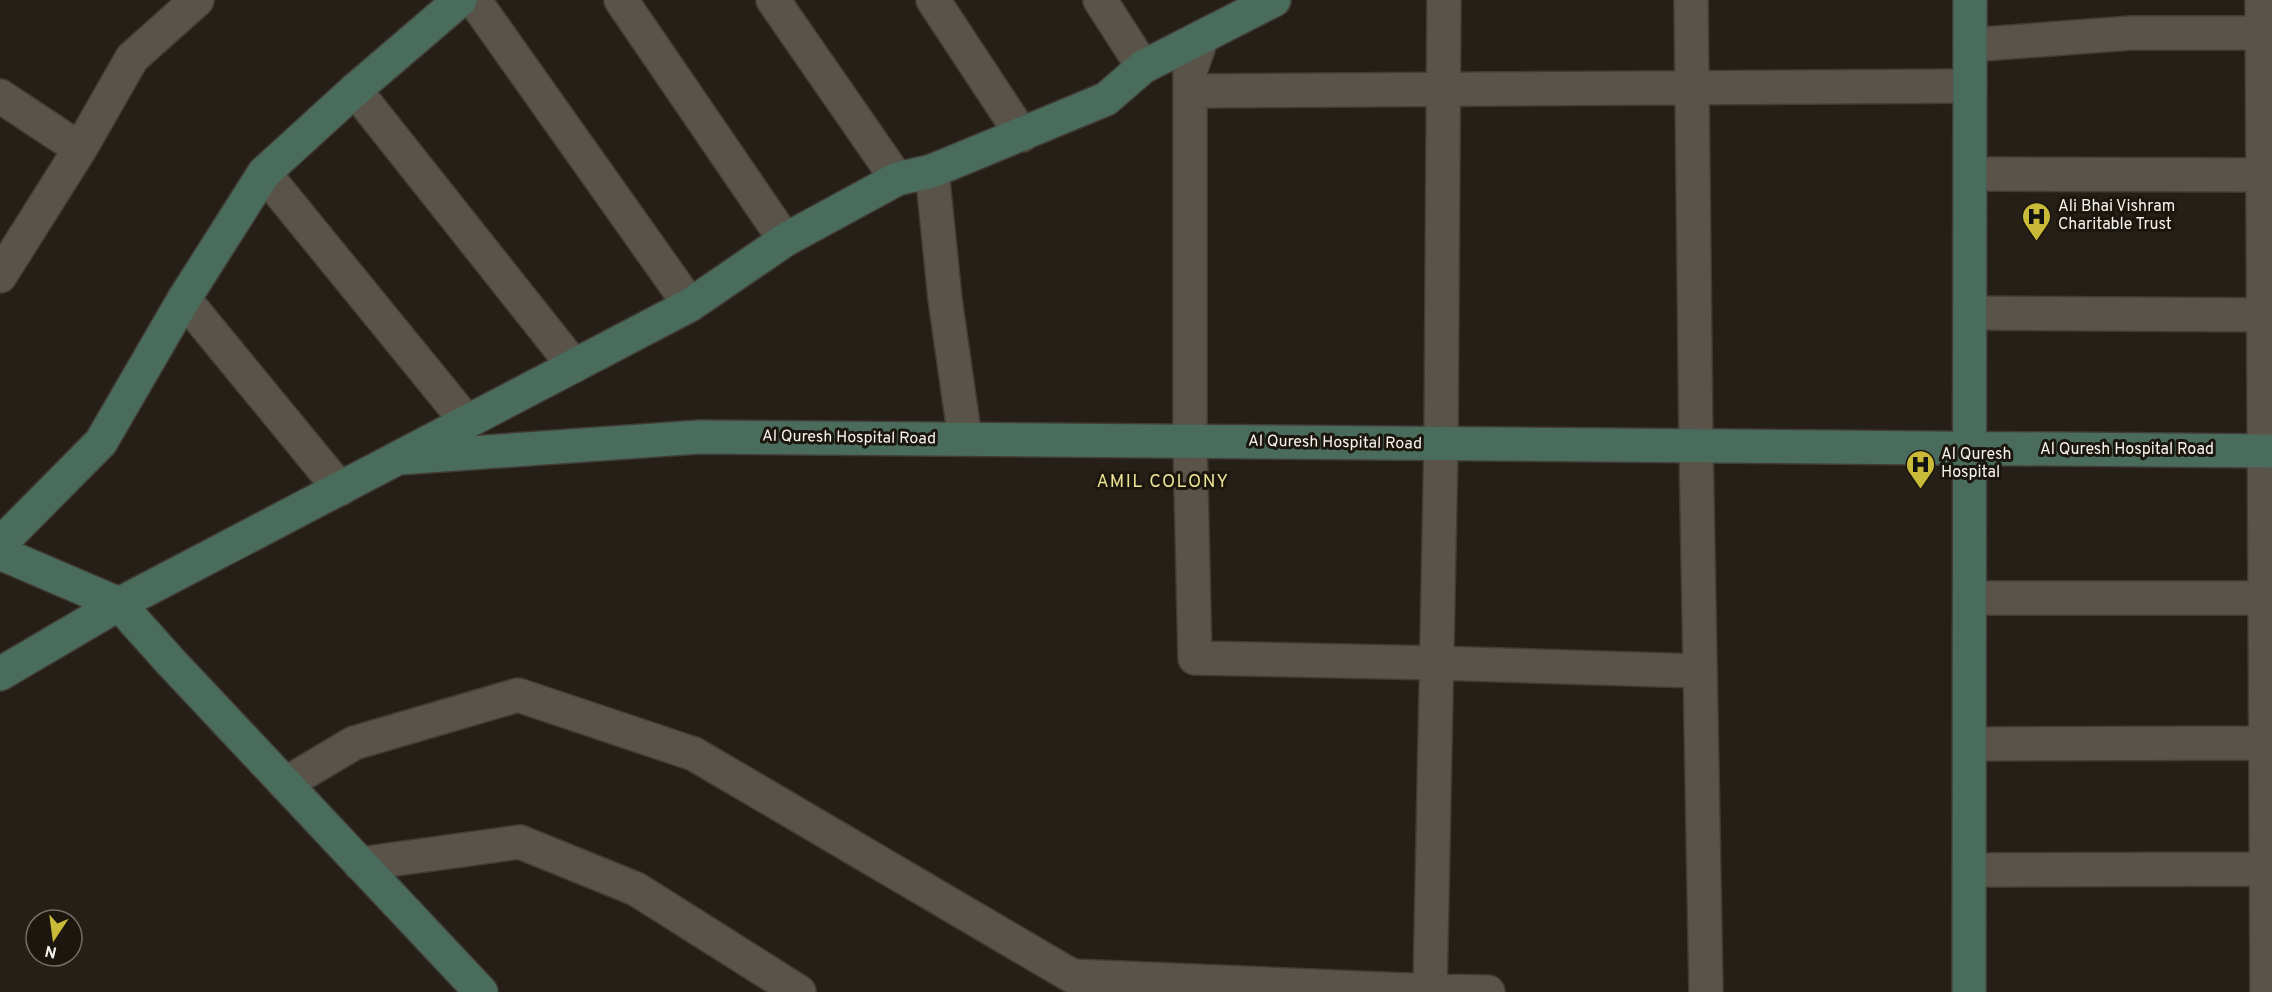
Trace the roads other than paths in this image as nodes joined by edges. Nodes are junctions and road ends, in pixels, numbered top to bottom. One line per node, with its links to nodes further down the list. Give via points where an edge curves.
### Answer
1 (197, 0): 24 (street, via 132,58)
2 (460, 0): 20 (street)
3 (474, 0): 33 (street)
4 (621, 0): 30 (street)
5 (773, 0): 29 (street)
6 (933, 0): 23 (street)
7 (1100, 0): 16 (street)
8 (1273, 0): 14 (street)
9 (1444, 0): 19 (street)
10 (1691, 0): 18 (street)
11 (1970, 0): 15 (street)
12 (2262, 0): 13 (street)
13 (2267, 32): 15 (street, via 2131,33); 28 (street)
14 (1202, 37): 16 (street); 21 (street, via 1190,72)
15 (1970, 45): 17 (street)
16 (1143, 67): 23 (street, via 1106,99)
17 (1970, 86): 18 (street); 27 (street)
18 (1692, 88): 19 (street); 41 (street)
19 (1444, 89): 21 (street); 40 (street)
20 (355, 90): 26 (street); 36 (street)
21 (1191, 91): 39 (street)
22 (0, 96): 24 (street)
23 (1022, 135): 25 (street)
24 (80, 149): 31 (street)
25 (932, 171): 29 (street); 38 (street)
26 (264, 173): 32 (street); 37 (street)
27 (1970, 174): 28 (street); 34 (street)
28 (2268, 175): 35 (street)
29 (897, 179): 30 (street)
30 (785, 240): 33 (street)
31 (0, 276)
32 (184, 299): 45 (street); 46 (street, via 101,442)
33 (690, 305): 36 (street)
34 (1970, 313): 35 (street); 42 (street)
35 (2268, 315): 43 (street)
36 (574, 366): 37 (street)
37 (466, 422): 44 (street)
38 (965, 439): 39 (street, Al Quresh Hospital Road); 44 (street, Al Quresh Hospital Road, via 699,437)
39 (1190, 441): 40 (street, Al Quresh Hospital Road); 51 (street, via 1195,658)
40 (1441, 444): 41 (street, Al Quresh Hospital Road); 51 (street)
41 (1696, 446): 42 (street, Al Quresh Hospital Road); 52 (street)
42 (1970, 449): 43 (street, Al Quresh Hospital Road); 48 (street)
43 (2268, 451): 49 (street)
44 (399, 458): 45 (street)
45 (340, 489): 50 (street)
46 (0, 544)
47 (0, 553): 50 (street)
48 (1970, 598): 49 (street); 55 (street)
49 (2269, 598): 54 (street)
50 (119, 604): 53 (street); 56 (street)
51 (1437, 663): 52 (street); 62 (street)
52 (1699, 671): 64 (street)
53 (0, 674)
54 (2269, 743): 55 (street); 58 (street)
55 (1970, 744): 59 (street)
56 (285, 784): 57 (street); 62 (street, via 354,743 518,695 694,754 1072,976)
57 (360, 864): 60 (street); 61 (street, via 520,842 636,889)
58 (2269, 869): 59 (street); 66 (street)
59 (1969, 870): 65 (street)
60 (481, 992)
61 (799, 992)
62 (1430, 992): 63 (street)
63 (1488, 992)
64 (1706, 992)
65 (1970, 992)
66 (2267, 992)

